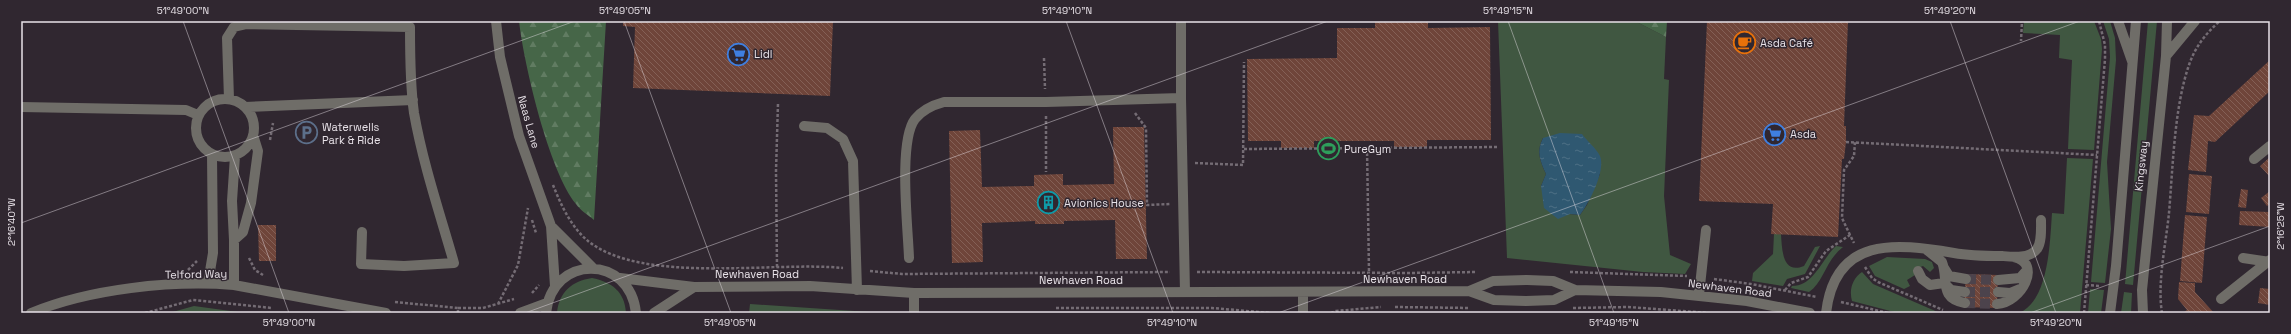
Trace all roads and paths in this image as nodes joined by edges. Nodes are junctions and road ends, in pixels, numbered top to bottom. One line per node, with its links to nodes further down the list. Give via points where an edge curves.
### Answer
1 (496, 21): 44 (street, Naas Lane, via 502,64 519,136)
2 (1180, 21): 16 (street)
3 (2020, 21): 10 (path)
4 (2099, 21): 34 (path, via 2105,45)
5 (2118, 21): 14 (street)
6 (2136, 21): 14 (street, Kingsway)
7 (2167, 21): 11 (street, Kingsway)
8 (2195, 21): 11 (street)
9 (2220, 21): 122 (path, via 2194,52 2181,94 2164,258)
10 (2021, 41)
11 (2166, 56): 121 (street, Kingsway, via 2148,212 2142,290)
12 (1044, 58): 15 (path)
13 (1244, 62): 32 (path)
14 (2134, 67): 120 (street, Kingsway)
15 (1045, 93)
16 (1181, 98): 18 (street); 37 (street)
17 (229, 99): 19 (street, via 227,38 234,27 247,24 410,27); 22 (street); 23 (street, via 216,100 205,106)
18 (1126, 99): 41 (path, via 1146,128 1147,205); 56 (street, via 944,102 928,107 915,119 908,132 905,172)
19 (413, 100): 22 (street); 46 (street, via 423,157 454,263 404,266 361,264)
20 (778, 103): 59 (path)
21 (21, 107): 23 (street, via 186,110)
22 (245, 107): 26 (street, via 254,126)
23 (198, 115): 33 (street, via 195,128 198,140 203,149)
24 (1046, 115): 38 (path)
25 (804, 126): 63 (street, via 827,128 843,139 853,161)
26 (253, 135): 35 (street, via 250,144); 49 (street, via 258,151 251,203 244,232)
27 (1846, 142): 28 (path)
28 (1854, 142): 34 (path); 47 (path, via 1854,156 1844,170 1842,218)
29 (2270, 146): 36 (street)
30 (1499, 147): 31 (path)
31 (1367, 148): 32 (path); 67 (path)
32 (1244, 150): 37 (path, via 1244,165)
33 (212, 155): 35 (street, via 225,158); 73 (street, via 213,253)
34 (2098, 155): 119 (path)
35 (235, 156): 49 (street, via 232,201)
36 (2254, 159)
37 (1183, 163): 41 (street)
38 (1046, 172)
39 (552, 182): 50 (path, via 571,222)
40 (526, 201): 42 (path)
41 (1184, 204): 66 (street)
42 (528, 208): 48 (path); 96 (path, via 518,265)
43 (2041, 220): 52 (street, via 2039,245)
44 (550, 226): 53 (street, Naas Lane); 78 (street, Naas Lane)
45 (1706, 230): 70 (street)
46 (362, 232)
47 (1850, 235): 54 (path); 82 (path, via 1826,250 1808,277 1791,283)
48 (537, 236)
49 (234, 240): 76 (street)
50 (588, 241): 53 (path, via 587,246); 59 (path, via 621,259 650,264 710,268)
51 (1923, 248): 54 (street, via 1872,248); 55 (street); 61 (street, via 1937,256)
52 (2036, 250): 55 (street, via 2027,255); 62 (street)
53 (576, 251): 60 (street, Naas Lane)
54 (1859, 254): 92 (street, via 1839,273); 118 (path, via 1872,278)
55 (2014, 257): 62 (street, via 2021,258)
56 (909, 258)
57 (2244, 258): 58 (street)
58 (2269, 261): 93 (street)
59 (777, 267): 63 (path)
60 (593, 268): 69 (street); 78 (street, via 578,270)
61 (1944, 268): 71 (street, via 1949,276); 75 (street)
62 (2027, 269): 72 (street, via 2020,278); 77 (street)
63 (858, 270): 66 (path, via 902,274); 80 (street)
64 (1566, 270): 70 (path, via 1578,273)
65 (1918, 271): 75 (street, via 1930,285)
66 (1185, 272): 67 (path); 84 (street)
67 (1369, 272): 68 (path)
68 (1479, 272)
69 (620, 278): 79 (street, Newhaven Road); 109 (street, via 632,296)
70 (1702, 278): 82 (path); 90 (street)
71 (1966, 279)
72 (1998, 280)
73 (208, 283): 76 (street, Telford Way); 103 (street, Telford Way, via 169,285 86,296 56,303)
74 (541, 283): 89 (path, via 533,293)
75 (1944, 283): 86 (street, via 1951,290); 95 (street, via 1952,298)
76 (234, 285): 105 (street, Telford Way)
77 (2025, 285): 87 (street, via 2016,291); 97 (street, via 2012,300)
78 (555, 286): 94 (street)
79 (694, 287): 80 (street, Newhaven Road, via 780,286); 110 (street)
80 (858, 290): 88 (street, Newhaven Road)
81 (1575, 290): 83 (street, Newhaven Road, via 1553,281 1527,280 1493,281); 83 (street, Newhaven Road, via 1554,300 1526,301 1494,300); 90 (street, Newhaven Road, via 1661,292)
82 (1785, 290): 92 (path)
83 (1468, 291): 85 (street, Newhaven Road)
84 (1185, 292): 85 (street, Newhaven Road); 88 (street, Newhaven Road)
85 (1303, 292): 112 (street)
86 (1965, 292)
87 (1998, 292)
88 (914, 293): 111 (street)
89 (526, 295)
90 (1700, 296): 115 (street, Newhaven Road, via 1747,301)
91 (520, 297): 96 (path)
92 (1828, 299): 116 (street); 117 (path)
93 (2221, 299)
94 (547, 302): 107 (street); 108 (street)
95 (1965, 303)
96 (497, 304): 106 (path, via 483,308 458,308)
97 (1997, 304)
98 (1383, 306): 113 (path)
99 (1392, 306): 100 (path)
100 (1473, 308)
101 (280, 309): 104 (path, via 192,300)
102 (1570, 309): 114 (path, via 1628,307)
103 (31, 313)
104 (146, 313)
105 (386, 313)
106 (458, 313)
107 (520, 313)
108 (546, 313)
109 (636, 313)
110 (654, 313)
111 (914, 313)
112 (1303, 313)
113 (1331, 313)
114 (1708, 313)
115 (1810, 313)
116 (1826, 313)
117 (1888, 313)
118 (1949, 313)
119 (2084, 313)
120 (2110, 313)
121 (2143, 313)
122 (2162, 313)

